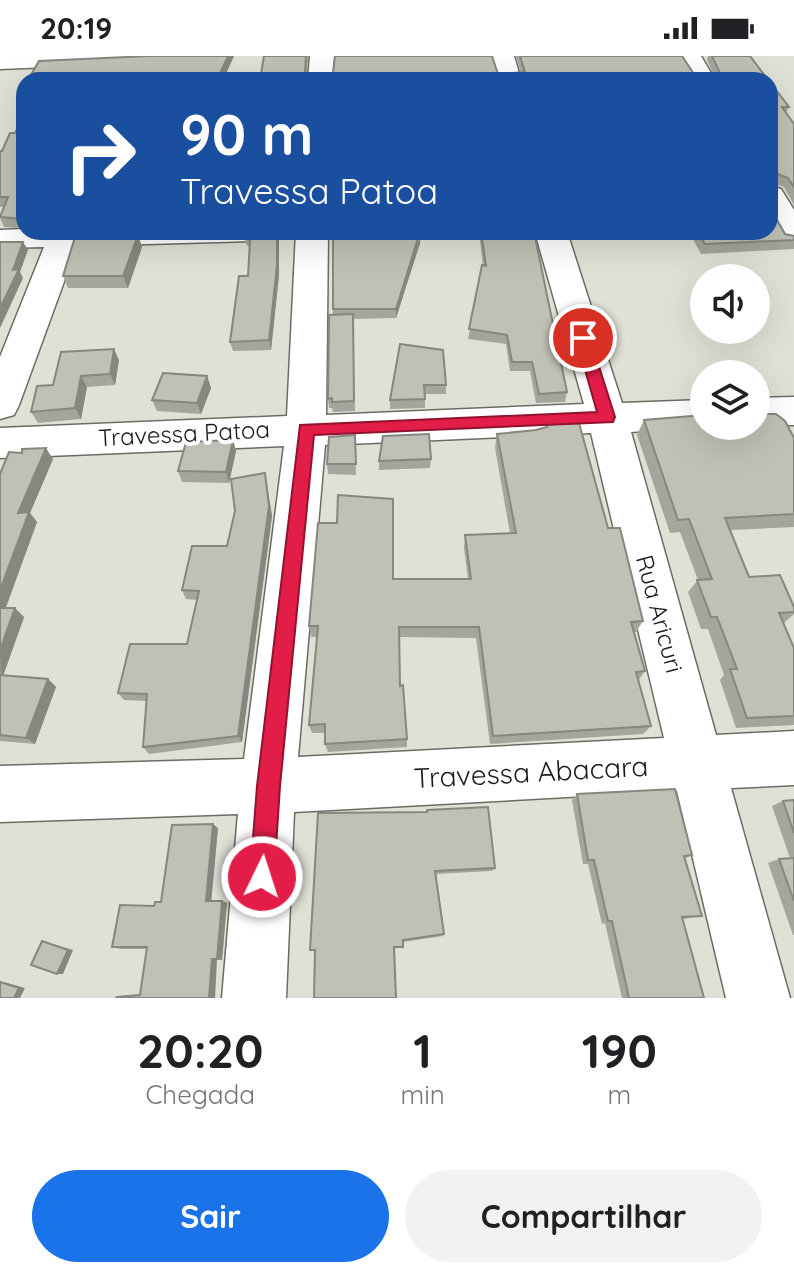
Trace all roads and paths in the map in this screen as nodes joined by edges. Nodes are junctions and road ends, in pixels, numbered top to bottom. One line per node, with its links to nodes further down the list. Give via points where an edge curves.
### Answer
1 (130, 56): 2 (street); 3 (street)
2 (148, 56)
3 (0, 62)
4 (63, 240): 7 (street)
5 (312, 240): 12 (street)
6 (553, 240): 11 (street, Rua Aricuri)
7 (0, 405)
8 (794, 411): 9 (street)
9 (770, 412)
10 (690, 414): 11 (street, Travessa Patoa)
11 (607, 417): 12 (street, Travessa Patoa); 15 (street, Rua Aricuri)
12 (306, 429): 13 (street, Travessa Patoa); 16 (street)
13 (0, 443)
14 (794, 758): 15 (street, Travessa Abacara)
15 (698, 763): 16 (street, Travessa Abacara); 19 (street, Rua Aricuri)
16 (268, 786): 17 (street, Travessa Abacara); 18 (street)
17 (0, 794)
18 (254, 998)
19 (758, 998)

